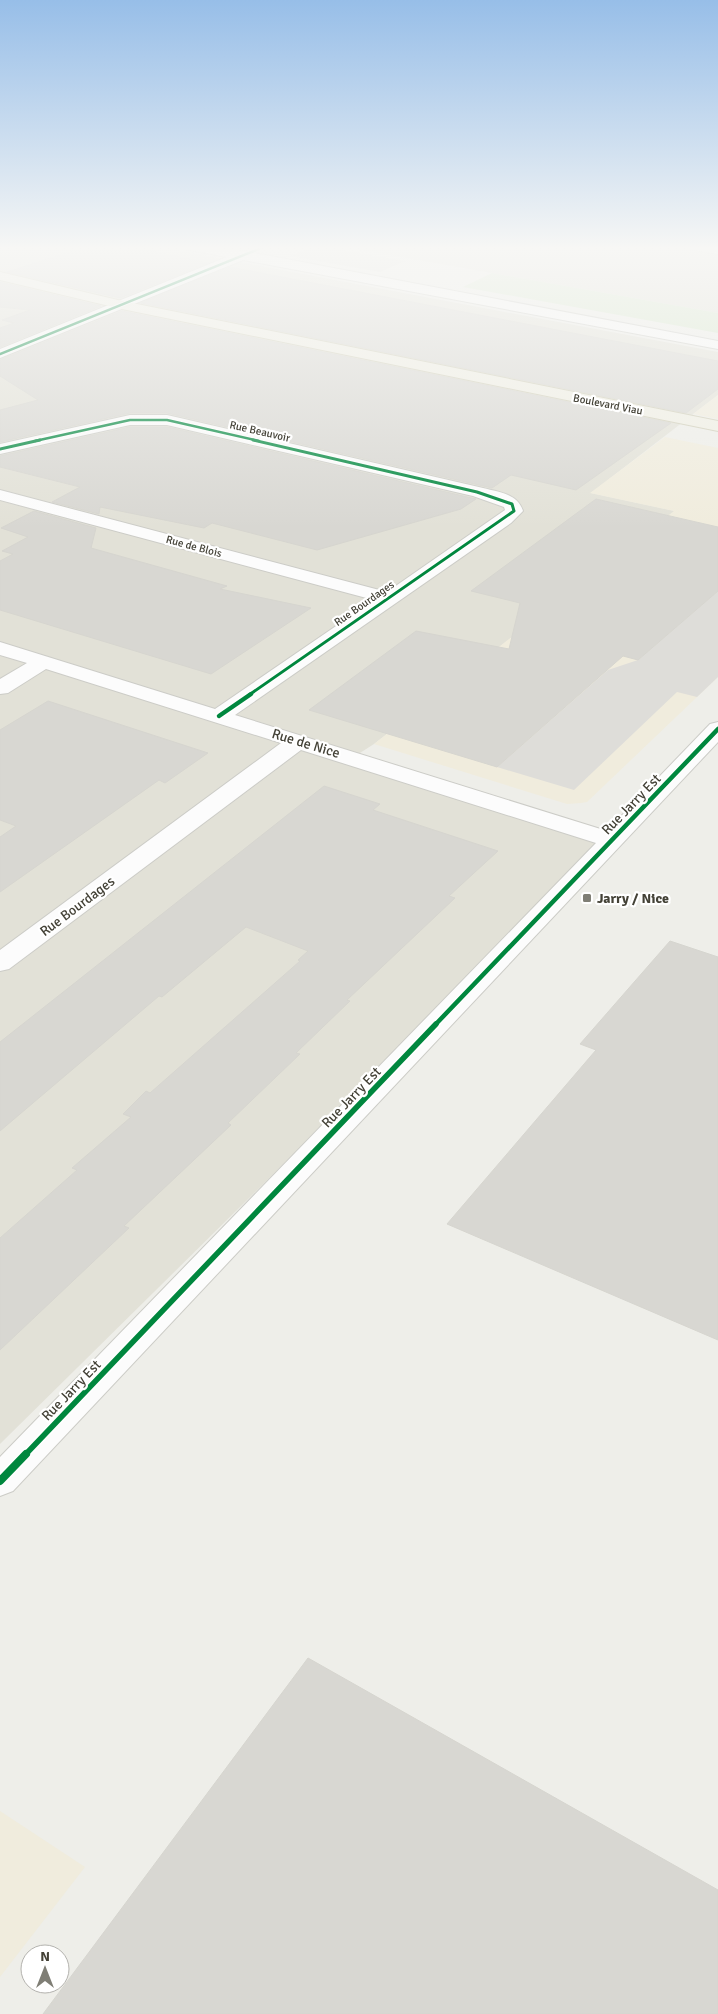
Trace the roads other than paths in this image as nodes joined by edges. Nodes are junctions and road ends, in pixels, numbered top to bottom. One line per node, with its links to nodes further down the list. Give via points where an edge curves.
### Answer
1 (36, 340): 6 (street)
2 (229, 340): 8 (main road, Boulevard Viau)
3 (294, 340): 7 (main road, Boulevard Viau)
4 (691, 340): 5 (street)
5 (718, 345)
6 (0, 354)
7 (718, 426)
8 (718, 440)
9 (0, 449): 11 (street, Rue Beauvoir, via 130,420 167,420 477,492)
10 (0, 495): 12 (street, Rue de Blois)
11 (512, 504): 12 (street, Rue Bourdages, via 514,511 505,518)
12 (388, 598): 16 (street, Rue Bourdages)
13 (0, 648): 14 (street, Rue de Nice)
14 (44, 662): 15 (street); 16 (street, Rue de Nice)
15 (0, 688)
16 (219, 716): 18 (street, Rue de Nice)
17 (718, 729): 19 (street, Rue Jarry Est)
18 (299, 741): 19 (street, Rue de Nice); 20 (street, Rue Bourdages)
19 (612, 840): 21 (street, Rue Jarry Est)
20 (0, 963)
21 (0, 1481)

